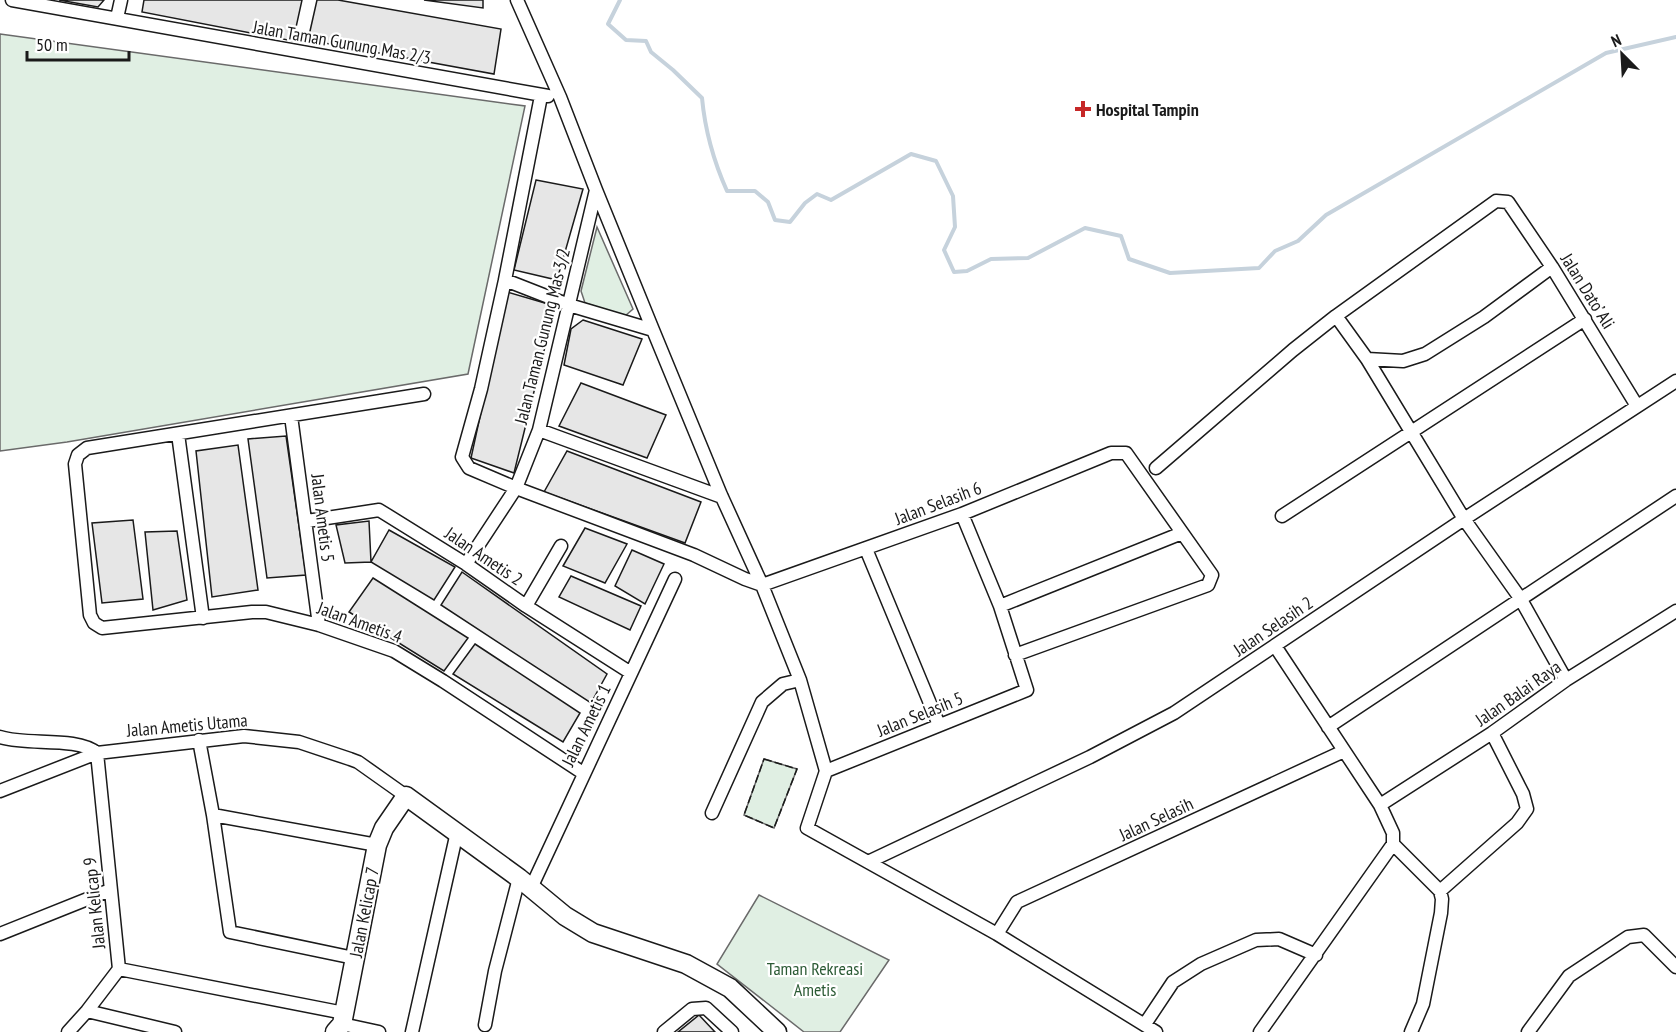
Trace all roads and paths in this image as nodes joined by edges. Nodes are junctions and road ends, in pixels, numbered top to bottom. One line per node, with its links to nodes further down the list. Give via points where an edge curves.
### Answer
1 (12, 0): 4 (street, Jalan Taman Gunung Mas 2/3)
2 (121, 0): 4 (street)
3 (517, 0): 6 (street)
4 (117, 18): 5 (street, Jalan Taman Gunung Mas 2/3)
5 (541, 96): 6 (street, Jalan Taman Gunung Mas 2/3); 9 (street)
6 (560, 97): 7 (street)
7 (596, 190): 10 (street, Jalan Taman Gunung Mas 3/2); 13 (street)
8 (1552, 267): 11 (street, Jalan Dato’ Ali, via 1508,202 1496,201); 12 (street, Jalan Dato’ Ali); 14 (street, via 1425,354 1403,361)
9 (505, 280): 10 (street); 23 (street, via 462,457 469,468)
10 (569, 305): 13 (street); 19 (street, Jalan Taman Gunung Mas 3/2)
11 (1336, 316): 14 (street); 22 (street)
12 (1585, 319): 17 (street, Jalan Dato’ Ali); 20 (street)
13 (653, 330): 25 (street)
14 (1367, 359): 20 (street)
15 (1676, 381): 17 (street, Jalan Selasih 2)
16 (424, 394): 18 (street)
17 (1637, 406): 28 (street, Jalan Selasih 2)
18 (291, 416): 21 (street); 29 (street, Jalan Ametis 5)
19 (539, 430): 23 (street, Jalan Taman Gunung Mas 3/2); 25 (street)
20 (1412, 431): 27 (street); 28 (street)
21 (178, 434): 40 (street); 40 (street, Jalan Ametis 4, via 87,448 78,454 75,464 90,615 102,628)
22 (1156, 468)
23 (516, 488): 33 (street, Jalan Taman Gunung Mas 3/2); 35 (street)
24 (1676, 496): 36 (street)
25 (722, 497): 35 (street)
26 (962, 514): 30 (street, Jalan Selasih 6, via 1111,453 1126,453); 32 (street, Jalan Selasih 6); 38 (street)
27 (1282, 516)
28 (1464, 519): 36 (street); 42 (street, Jalan Selasih 2)
29 (307, 521): 33 (street, Jalan Ametis 2, via 379,510); 41 (street, Jalan Ametis 5)
30 (1182, 533): 38 (street); 43 (street, via 1212,575 1208,585)
31 (561, 546): 37 (street)
32 (866, 549): 35 (street, Jalan Selasih 6); 47 (street)
33 (466, 564): 37 (street, Jalan Ametis 2)
34 (675, 579): 44 (street, Jalan Ametis 1)
35 (762, 585): 45 (street)
36 (1520, 598): 46 (street); 48 (street)
37 (526, 606): 44 (street, Jalan Ametis 2)
38 (1000, 606): 43 (street)
39 (1676, 611): 46 (street, Jalan Balai Raya)
40 (203, 618): 41 (street, Jalan Ametis 4, via 267,612)
41 (319, 625): 55 (street, Jalan Ametis 4, via 394,651)
42 (1275, 646): 48 (street); 64 (street, Jalan Selasih 2, via 1174,713)
43 (1015, 655): 47 (street, Jalan Selasih 5, via 1027,690)
44 (631, 673): 55 (street, Jalan Ametis 1)
45 (800, 680): 54 (street); 59 (street, via 783,684 762,702)
46 (1566, 680): 49 (street, Jalan Balai Raya)
47 (939, 725): 54 (street, Jalan Selasih 5)
48 (1328, 727): 52 (street)
49 (1492, 733): 58 (street, Jalan Balai Raya); 67 (street, via 1527,808 1517,822)
50 (0, 737): 53 (street, via 81,745)
51 (198, 740): 53 (street, Jalan Ametis Utama); 57 (street, Jalan Ametis Utama, via 252,736 299,742 358,762); 60 (street)
52 (1344, 751): 58 (street); 69 (street, Jalan Selasih, via 1017,902)
53 (97, 753): 56 (street, Jalan Ametis Utama); 66 (street, Jalan Kelicap 9)
54 (826, 771): 64 (street, via 807,828)
55 (583, 773): 65 (street, Jalan Ametis 1)
56 (0, 791)
57 (406, 796): 61 (street); 63 (street, Jalan Kelicap 7)
58 (1380, 805): 62 (street, via 1393,832)
59 (712, 813)
60 (213, 815): 63 (street); 71 (street, via 230,932)
61 (457, 832): 65 (street); 81 (street)
62 (1393, 844): 67 (street); 70 (street)
63 (377, 845): 71 (street, Jalan Kelicap 7)
64 (868, 862): 69 (street)
65 (525, 883): 77 (street, Jalan Ametis 1, via 495,971); 84 (street, via 593,933 686,964 730,988)
66 (110, 890): 68 (street); 73 (street, Jalan Kelicap 9)
67 (1440, 891): 87 (street, via 1442,913 1423,1004)
68 (0, 934)
69 (997, 934): 76 (street)
70 (1316, 955): 76 (street, via 1279,939 1256,940 1201,964 1173,982); 86 (street)
71 (354, 958): 75 (street, Jalan Kelicap 7)
72 (1676, 967): 88 (street, via 1644,935 1628,937 1569,976)
73 (119, 969): 74 (street, Jalan Kelicap 9); 75 (street)
74 (87, 1011): 78 (street, Jalan Kelicap 9); 79 (street)
75 (340, 1023): 80 (street)
76 (1145, 1024): 85 (street)
77 (484, 1025)
78 (68, 1032)
79 (175, 1032)
80 (379, 1032)
81 (412, 1032)
82 (664, 1032): 83 (street, via 692,1009 706,1008)
83 (732, 1032)
84 (777, 1032)
85 (1156, 1032)
86 (1260, 1032)
87 (1411, 1032)
88 (1528, 1032)

